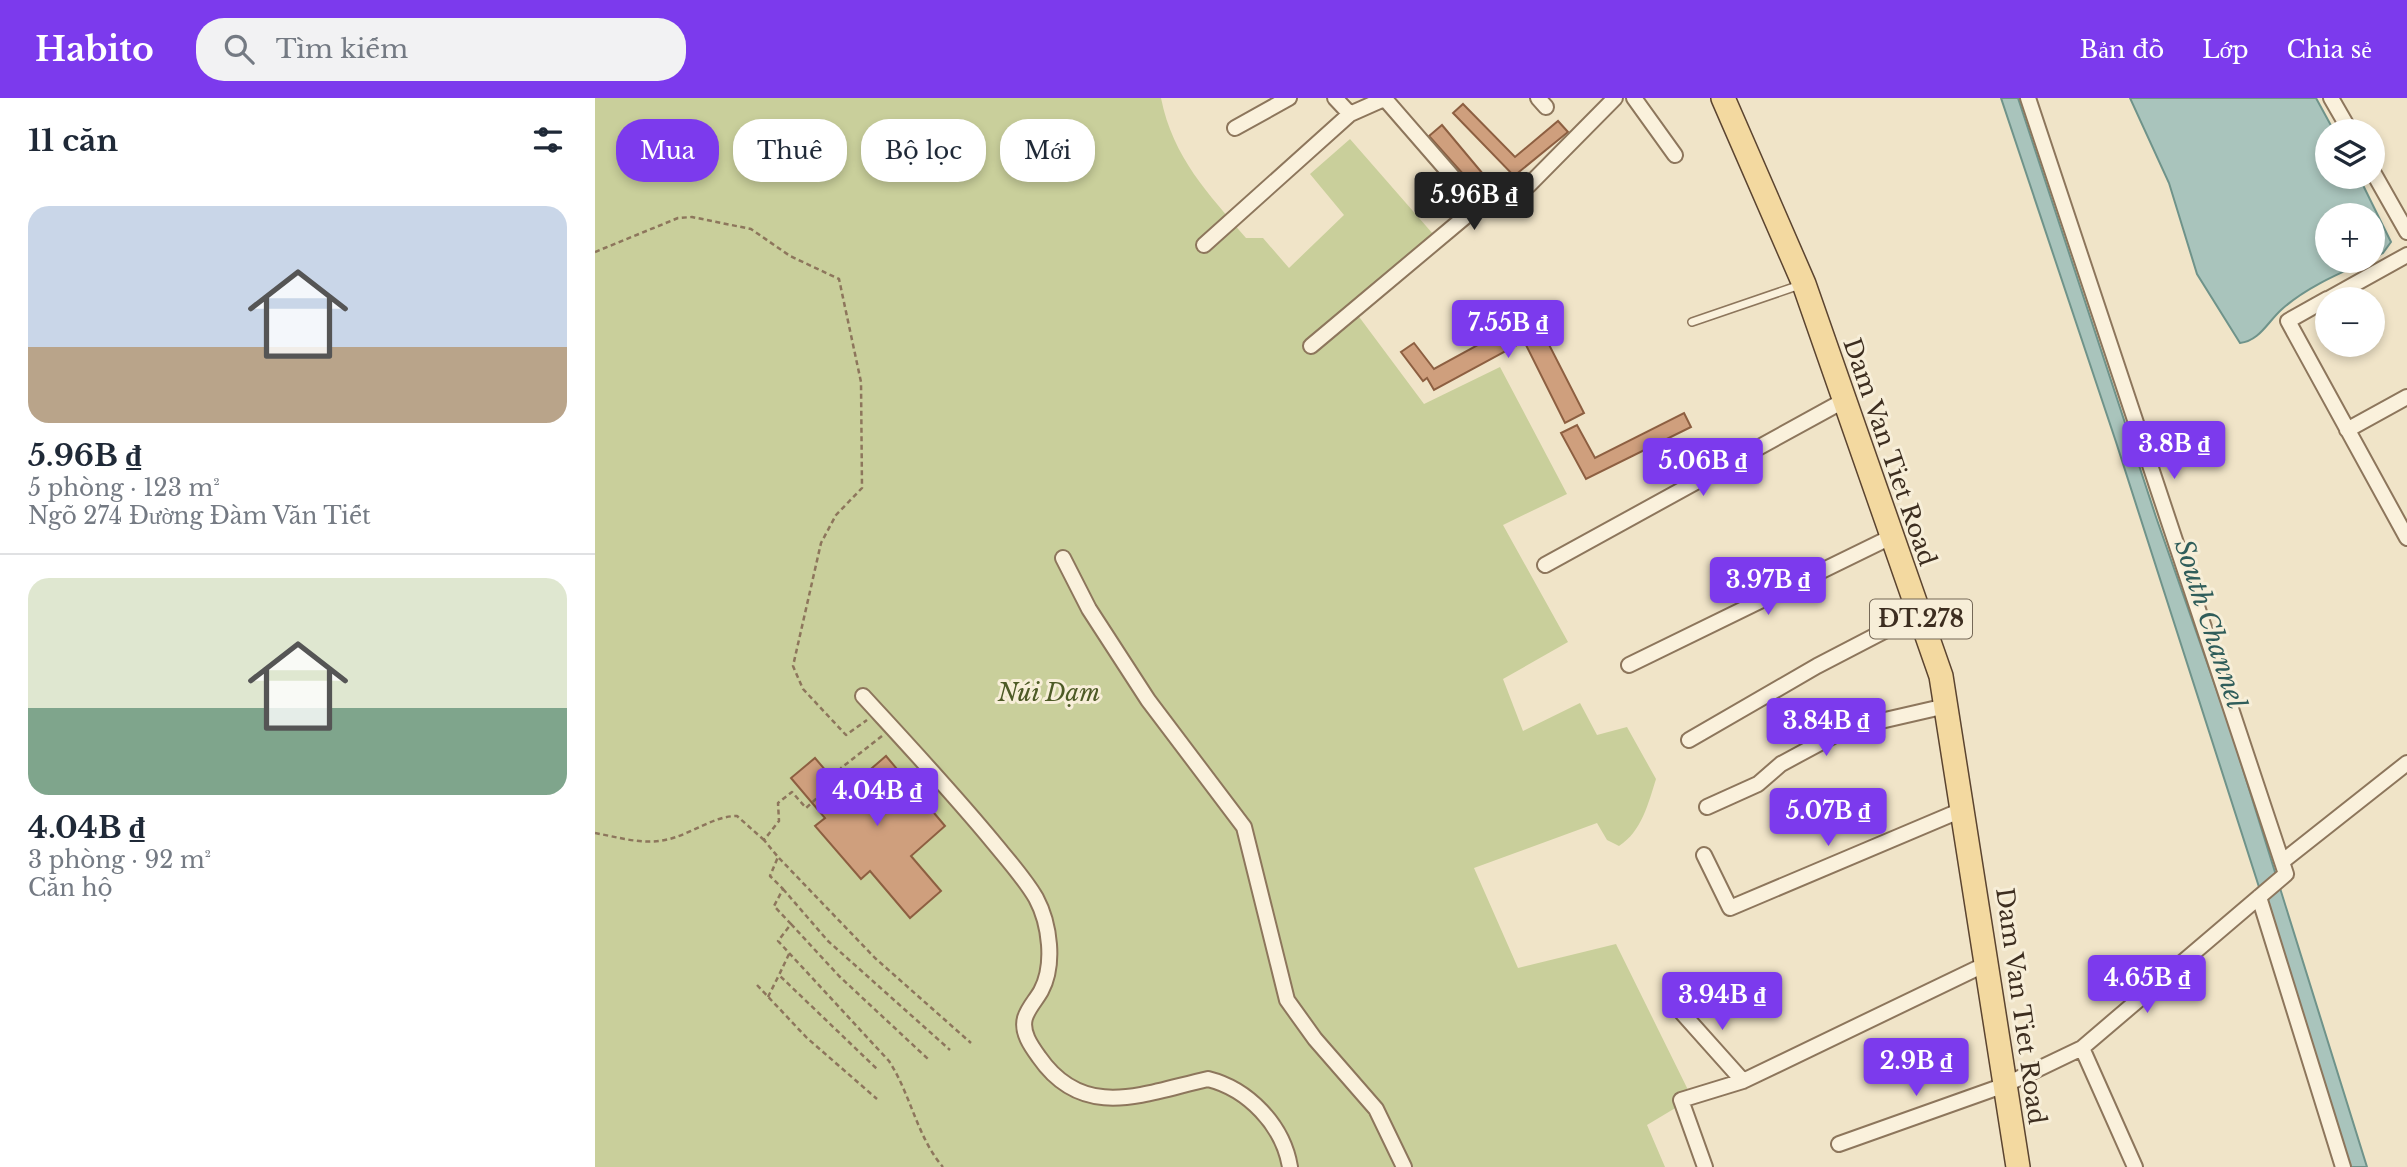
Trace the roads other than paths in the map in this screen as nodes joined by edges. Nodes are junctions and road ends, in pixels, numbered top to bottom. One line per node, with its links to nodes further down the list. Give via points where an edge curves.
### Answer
1 (1289, 98): 11 (street)
2 (1335, 98): 9 (street)
3 (1615, 98): 14 (street, via 1529,185)
4 (1634, 98): 12 (street)
5 (1723, 98): 18 (main road, Dam Van Tiet Road / ĐT.278)
6 (2028, 98): 39 (street)
7 (2331, 98): 10 (street)
8 (1386, 99): 9 (street); 14 (street)
9 (1350, 114): 16 (street)
10 (2343, 119)
11 (1235, 128)
12 (1675, 155)
13 (2383, 189): 15 (street)
14 (1478, 206): 22 (street)
15 (2407, 232)
16 (1205, 245)
17 (2407, 255): 19 (street)
18 (1804, 284): 21 (lane); 24 (main road, Dam Van Tiet Road / ĐT.278)
19 (2350, 287)
20 (2315, 306): 25 (street, via 2288,321)
21 (1692, 322)
22 (1311, 346)
23 (2407, 397): 25 (street)
24 (1845, 400): 26 (main road, Dam Van Tiet Road / ĐT.278); 29 (street)
25 (2347, 430): 27 (street)
26 (1891, 537): 30 (main road, Dam Van Tiet Road / ĐT.278); 31 (street)
27 (2407, 538)
28 (1063, 558): 48 (street, via 1148,700 1244,827 1287,1000 1376,1109)
29 (1545, 565)
30 (1919, 613): 33 (main road, Dam Van Tiet Road / ĐT.278, via 1941,676); 34 (street)
31 (1629, 666)
32 (863, 696): 47 (street, via 961,802 1037,900 1049,943 1049,966 1024,1021 1034,1051 1053,1075 1065,1085 1103,1099 1208,1079 1219,1082 1239,1092 1271,1123)
33 (1946, 706): 36 (street, via 1846,729 1781,764 1758,784); 37 (main road, Dam Van Tiet Road / ĐT.278)
34 (1689, 740)
35 (2407, 763): 39 (street)
36 (1707, 807)
37 (1964, 809): 38 (street, via 1730,908); 41 (main road, Dam Van Tiet Road / ĐT.278)
38 (1703, 855)
39 (2284, 867): 40 (street)
40 (2259, 897): 43 (street); 52 (street)
41 (1986, 964): 44 (street); 45 (main road, Dam Van Tiet Road / ĐT.278)
42 (1676, 1006): 44 (street)
43 (2083, 1048): 45 (street); 51 (street)
44 (1743, 1081): 49 (street, via 1681,1100)
45 (2005, 1085): 46 (street); 50 (main road, Dam Van Tiet Road / ĐT.278)
46 (1839, 1144)
47 (1290, 1167)
48 (1404, 1167)
49 (1705, 1167)
50 (2018, 1167)
51 (2135, 1167)
52 (2343, 1167)

